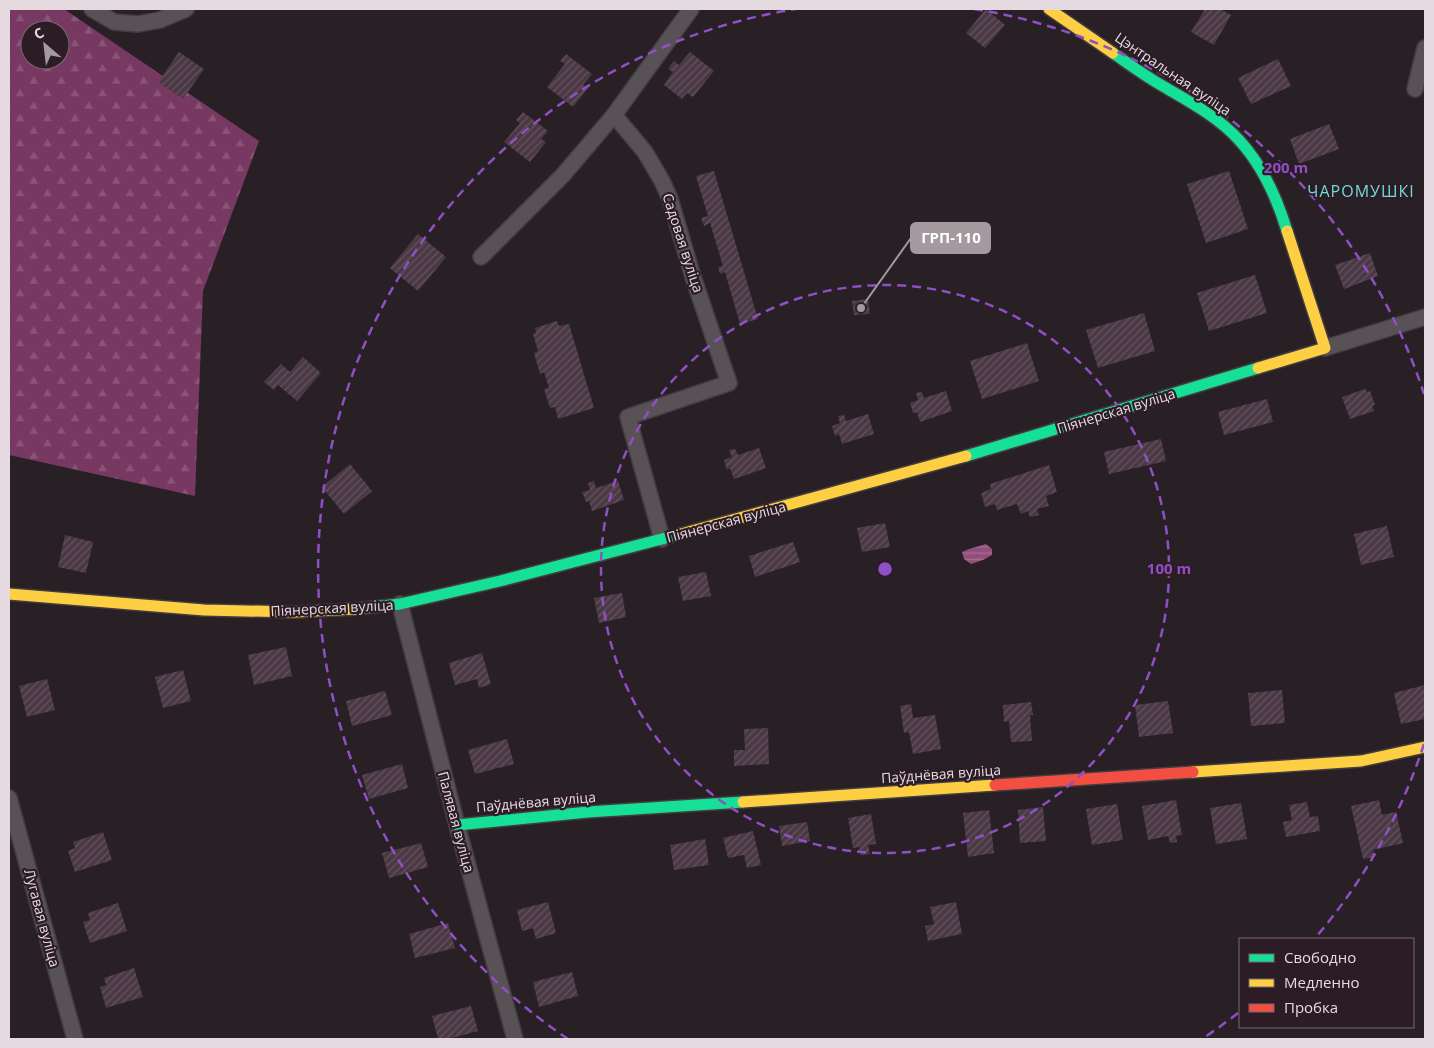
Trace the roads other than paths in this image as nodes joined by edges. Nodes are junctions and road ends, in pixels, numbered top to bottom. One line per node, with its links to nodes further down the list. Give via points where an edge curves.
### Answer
1 (92, 9): 2 (street, via 114,22 138,24 160,20)
2 (186, 9)
3 (691, 9): 7 (street)
4 (1049, 9): 10 (street, Цэнтральная вуліца, via 1212,117 1249,150 1279,205)
5 (1425, 48): 6 (street)
6 (1415, 88)
7 (614, 115): 8 (street, via 563,175); 11 (street, Садовая вуліца, via 645,152 670,199 729,383 628,417)
8 (481, 257)
9 (1425, 316): 10 (street, Піянерская вуліца)
10 (1325, 348): 11 (street, Піянерская вуліца, via 977,453)
11 (662, 539): 13 (street, Піянерская вуліца)
12 (9, 594): 13 (street, Піянерская вуліца, via 204,610 294,612)
13 (400, 604): 16 (street, Палявая вуліца)
14 (1425, 747): 16 (street, Паўднёвая вуліца, via 1361,761 598,811)
15 (9, 798): 17 (street, Лугавая вуліца)
16 (457, 825): 18 (street, Палявая вуліца)
17 (76, 1039)
18 (514, 1039)

